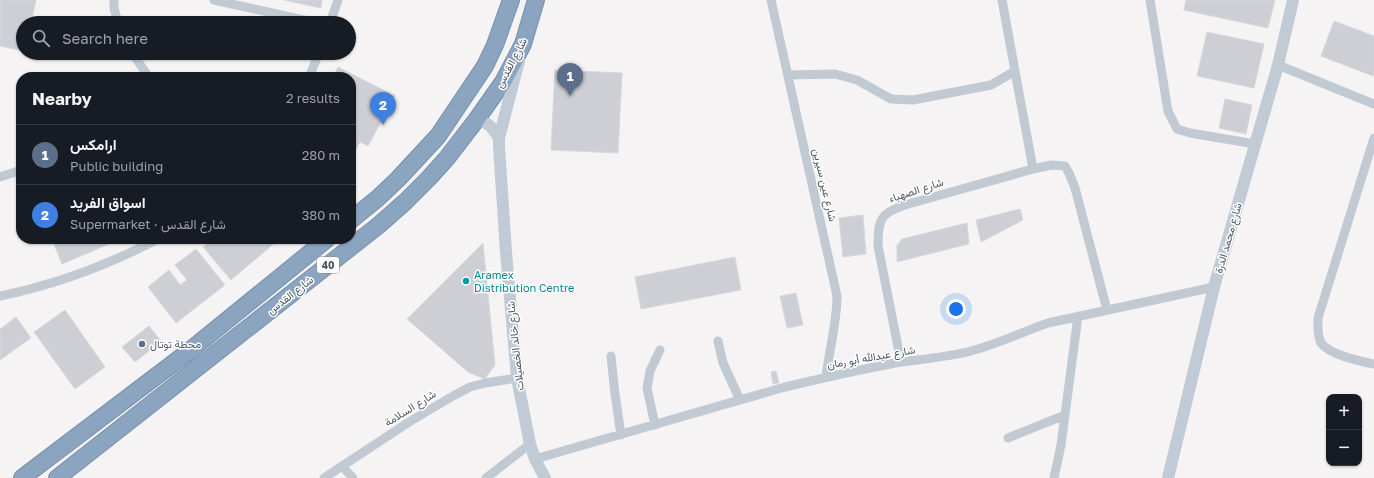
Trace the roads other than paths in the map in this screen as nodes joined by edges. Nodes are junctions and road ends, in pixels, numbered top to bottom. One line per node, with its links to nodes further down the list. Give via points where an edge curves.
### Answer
1 (114, 0): 10 (street)
2 (214, 0): 11 (street)
3 (338, 0): 12 (street)
4 (511, 0): 29 (highway, شارع القدس, via 485,66 438,136 398,179)
5 (536, 0): 13 (highway, شارع القدس / 40)
6 (772, 0): 20 (street, شارع عين سيرين)
7 (1002, 0): 19 (street)
8 (1150, 0): 25 (street, via 1168,111 1177,129)
9 (1293, 0): 16 (street, شارع محمد الدرة)
10 (116, 16)
11 (286, 16)
12 (332, 16)
13 (524, 44): 22 (highway, شارع القدس / 40, via 503,82); 23 (street, شارع خالد الخصيلات)
14 (137, 60): 17 (street)
15 (316, 60): 18 (street)
16 (1278, 65): 21 (street); 25 (street, شارع محمد الدرة)
17 (145, 72)
18 (311, 72)
19 (1015, 72): 20 (street, via 991,85 912,100 891,99 857,80 835,74); 26 (street)
20 (788, 75): 43 (street, شارع عين سيرين, via 837,296 837,311)
21 (1374, 104)
22 (477, 119): 23 (street, via 492,127); 30 (highway, شارع القدس / 40, via 429,178)
23 (499, 138): 44 (street, شارع خالد الخصيلات)
24 (1374, 138): 42 (street, via 1318,318 1317,330 1321,342 1329,350)
25 (1255, 144): 34 (street, شارع محمد الدرة)
26 (1033, 169): 36 (street, شارع الصهباء, via 1051,165 1065,166 1069,173); 41 (street, شارع الصهباء, via 898,207 883,217 878,230 878,246)
27 (16, 172): 28 (street)
28 (0, 177)
29 (356, 216)
30 (356, 243)
31 (148, 244): 35 (street, via 69,278)
32 (315, 244): 53 (highway, شارع القدس / 40, via 188,352)
33 (355, 244): 54 (highway, شارع القدس / 40)
34 (1214, 287): 36 (street, شارع عبدالله أبو رمان); 60 (street, شارع محمد الدرة)
35 (0, 296)
36 (1107, 310): 37 (street, شارع عبدالله أبو رمان)
37 (1078, 316): 41 (street, شارع عبدالله أبو رمان, via 1048,323 970,351); 46 (street)
38 (718, 341): 45 (street, via 723,362)
39 (660, 350): 47 (street, via 650,371 647,388)
40 (611, 356): 48 (street)
41 (901, 362): 43 (street, شارع عبدالله أبو رمان)
42 (1374, 364)
43 (826, 377): 45 (street, شارع عبدالله أبو رمان)
44 (517, 378): 50 (street, شارع خالد الخصيلات); 52 (street, شارع السلامة, via 470,387 408,422)
45 (740, 400): 47 (street, شارع عبدالله أبو رمان)
46 (1065, 415): 49 (street); 59 (street)
47 (654, 425): 48 (street, شارع عبدالله أبو رمان)
48 (621, 435): 51 (street, شارع عبدالله أبو رمان)
49 (1008, 438)
50 (530, 444): 51 (street, شارع خالد الخصيلات); 57 (street)
51 (535, 459): 58 (street, شارع خالد الخصيلات)
52 (342, 466): 55 (street, شارع السلامة); 56 (street)
53 (22, 478)
54 (57, 478)
55 (324, 478)
56 (353, 478)
57 (486, 478)
58 (545, 478)
59 (1054, 478)
60 (1168, 478)

